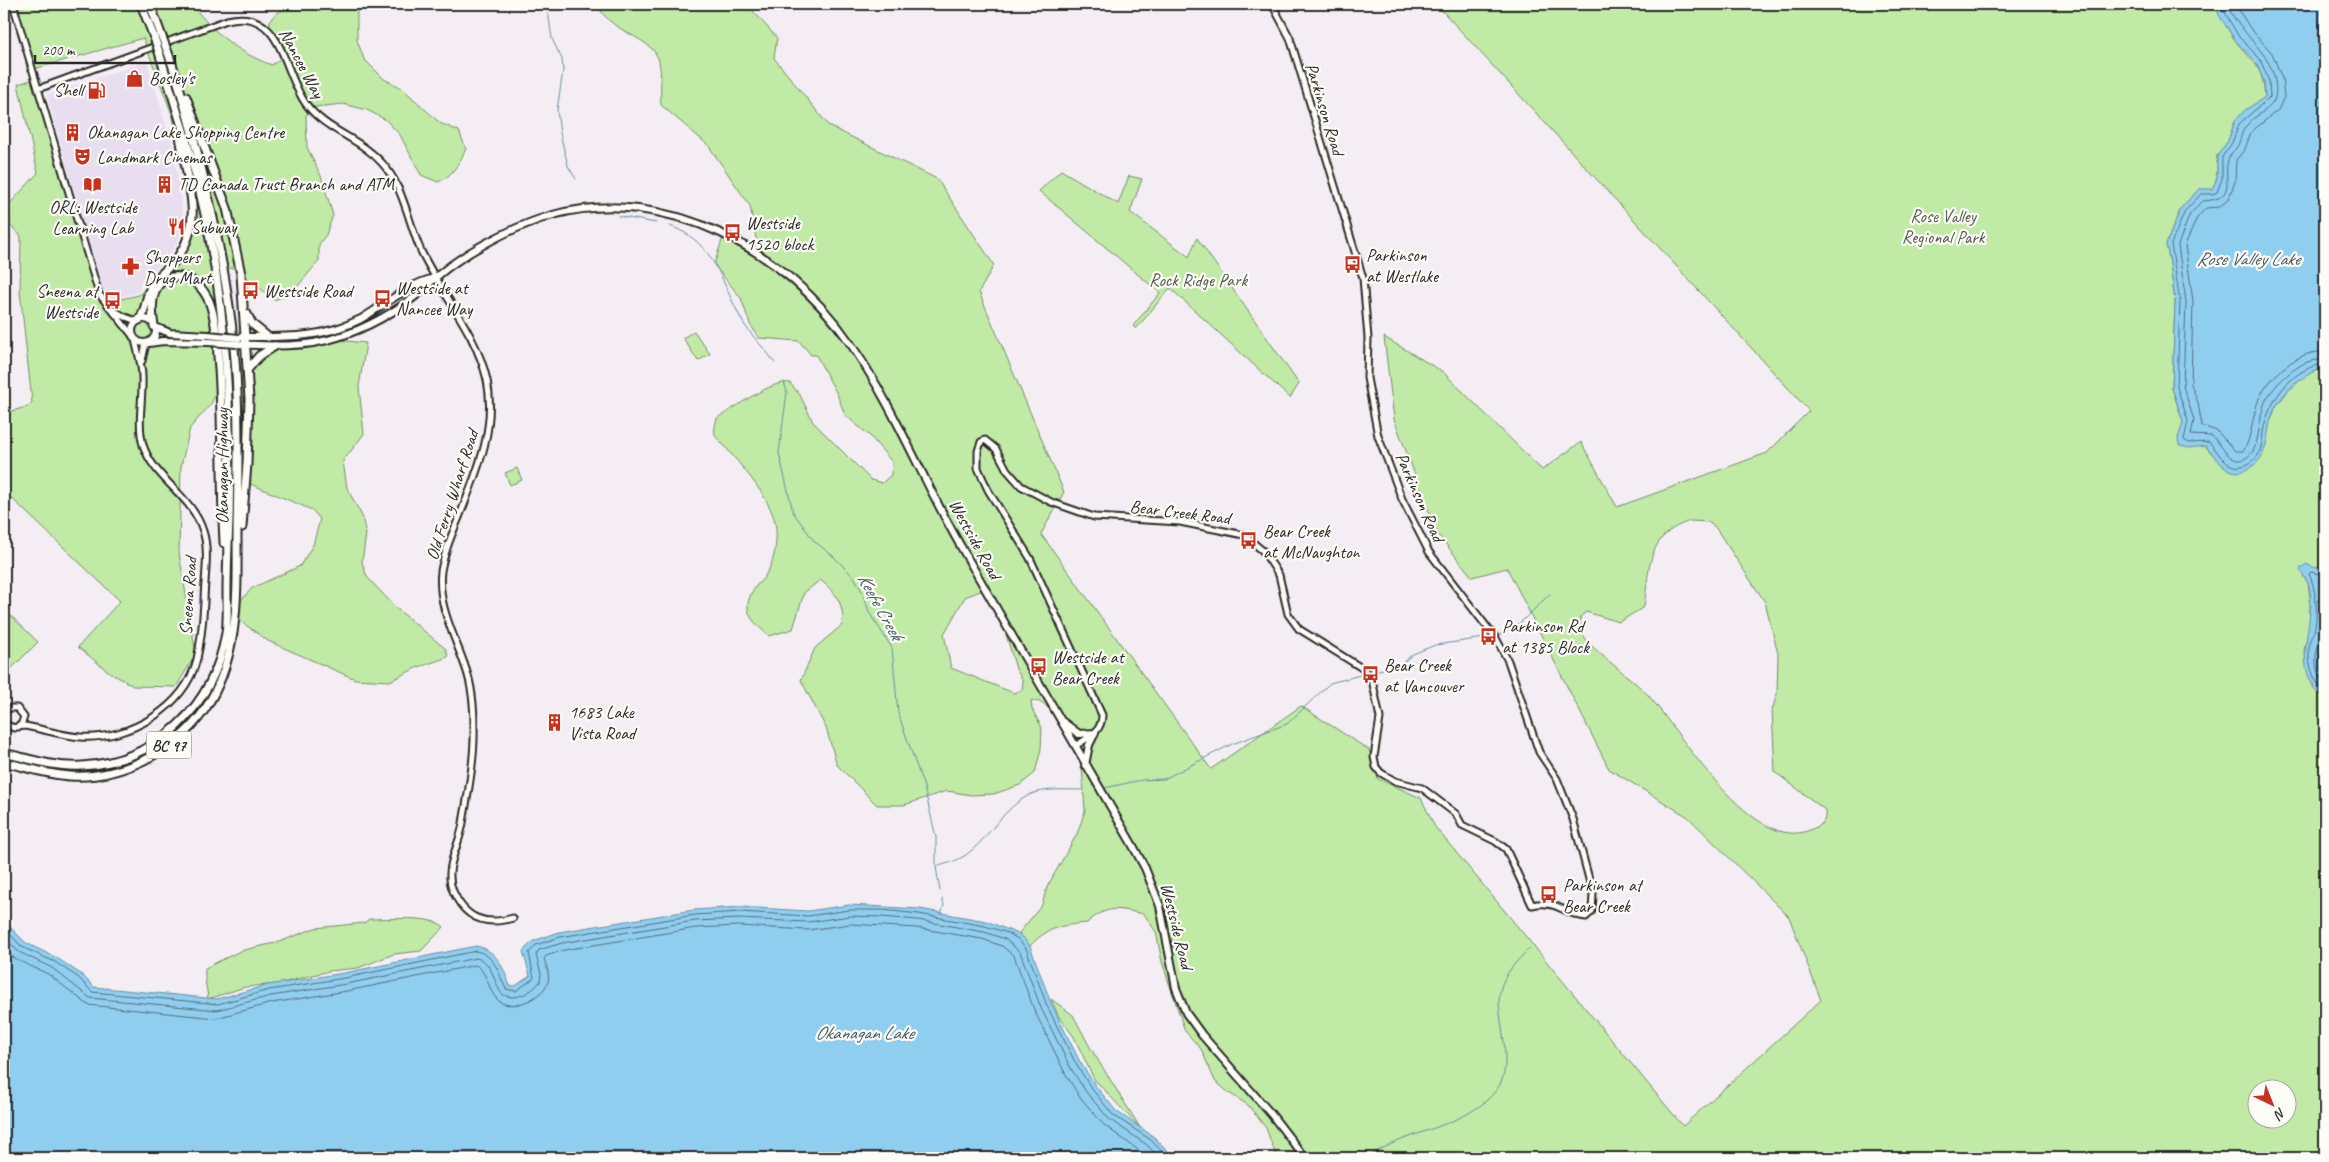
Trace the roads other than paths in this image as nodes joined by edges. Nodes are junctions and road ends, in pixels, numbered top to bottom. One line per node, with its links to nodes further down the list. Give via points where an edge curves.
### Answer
1 (13, 4): 6 (street, Sneena Road)
2 (141, 4): 7 (highway, Okanagan Highway / BC 97, bridge)
3 (150, 4): 5 (highway, Okanagan Highway / BC 97, bridge)
4 (1272, 4): 34 (street, Parkinson Road, via 1290,38 1364,278 1368,338 1366,378 1378,436 1402,499 1429,552 1497,640 1508,661 1539,752 1557,779 1573,819 1593,894 1592,910 1586,917 1576,916 1554,904)
5 (177, 76): 9 (highway, via 227,208 239,258); 22 (highway, Okanagan Highway / BC 97, via 204,176 229,312 237,392)
6 (38, 89): 8 (street, Nancee Way, via 227,20 241,18 258,22 273,32 292,79 315,115 370,152 392,175); 10 (street, Sneena Road, via 96,286)
7 (179, 119): 11 (highway, via 193,204 191,232 179,256 149,290 144,312); 21 (highway, Okanagan Highway / BC 97, via 201,193 221,309 229,406)
8 (435, 278): 14 (main road, Westside Road, via 419,282 370,314 340,328 317,335); 18 (main road, Westside Road, via 423,291 355,331 324,341); 25 (main road, Westside Road, via 522,226 569,211 598,208 626,207 675,215 726,236 772,264 823,309 863,362 954,536); 35 (street, Old Ferry Wharf Road, via 478,349 489,395 489,422 482,457 447,547 441,576 443,605 467,672 474,728 463,827 450,865 451,888 462,907 474,918 495,924)
9 (245, 306): 14 (highway, via 252,324); 16 (highway)
10 (108, 307): 11 (street); 13 (street, Sneena Road)
11 (138, 320): 12 (main road, via 147,319); 13 (main road, via 132,327)
12 (155, 326): 15 (main road, Westside Road, via 170,333); 17 (main road, via 155,335); 21 (highway, via 152,296 167,279 190,279 206,295 216,332)
13 (134, 338): 17 (main road); 19 (street, Sneena Road)
14 (268, 338): 16 (main road, Westside Road)
15 (208, 339): 16 (main road, Westside Road, bridge); 17 (main road, Westside Road)
16 (242, 341): 18 (main road, Westside Road); 20 (highway)
17 (147, 343): 19 (street, Sneena Road)
18 (275, 346): 20 (highway, via 259,356)
19 (141, 366): 28 (street, Sneena Road, via 140,428 144,446 156,472 190,506 204,533 203,611 197,659 176,698 154,718 133,729 80,737)
20 (248, 369): 22 (highway, via 247,464)
21 (227, 593): 31 (highway, Okanagan Highway / BC 97, via 226,632 214,676 193,710 170,734 138,753 97,765 70,766)
22 (237, 593): 32 (highway, Okanagan Highway / BC 97, via 229,656 217,687 203,712 169,745 120,770 85,776 57,774)
23 (4, 714): 24 (street, Sneena Road, via 13,707 21,710)
24 (24, 717): 27 (street); 28 (street, Sneena Road)
25 (1058, 718): 29 (main road, via 1079,734); 30 (main road, Westside Road)
26 (4, 720): 27 (street, via 10,727)
27 (17, 727): 28 (street, Sneena Road)
28 (42, 729)
29 (1095, 733): 30 (street); 33 (main road); 34 (street, Bear Creek Road, via 1102,725 1102,715 1030,558 978,468 978,451 985,440 996,449 1007,470 1021,486 1051,502 1094,517 1180,522 1244,534 1264,551 1279,574 1288,614 1299,629 1365,670 1373,684 1380,718 1374,757 1376,767 1394,781 1422,788 1456,814 1462,825 1506,849)
30 (1074, 746): 33 (main road, Westside Road)
31 (5, 754)
32 (4, 762)
33 (1085, 765): 36 (main road, Westside Road, via 1132,844 1153,887 1160,906 1176,988 1186,1012)
34 (1532, 905)
35 (513, 918)
36 (1305, 1158)

